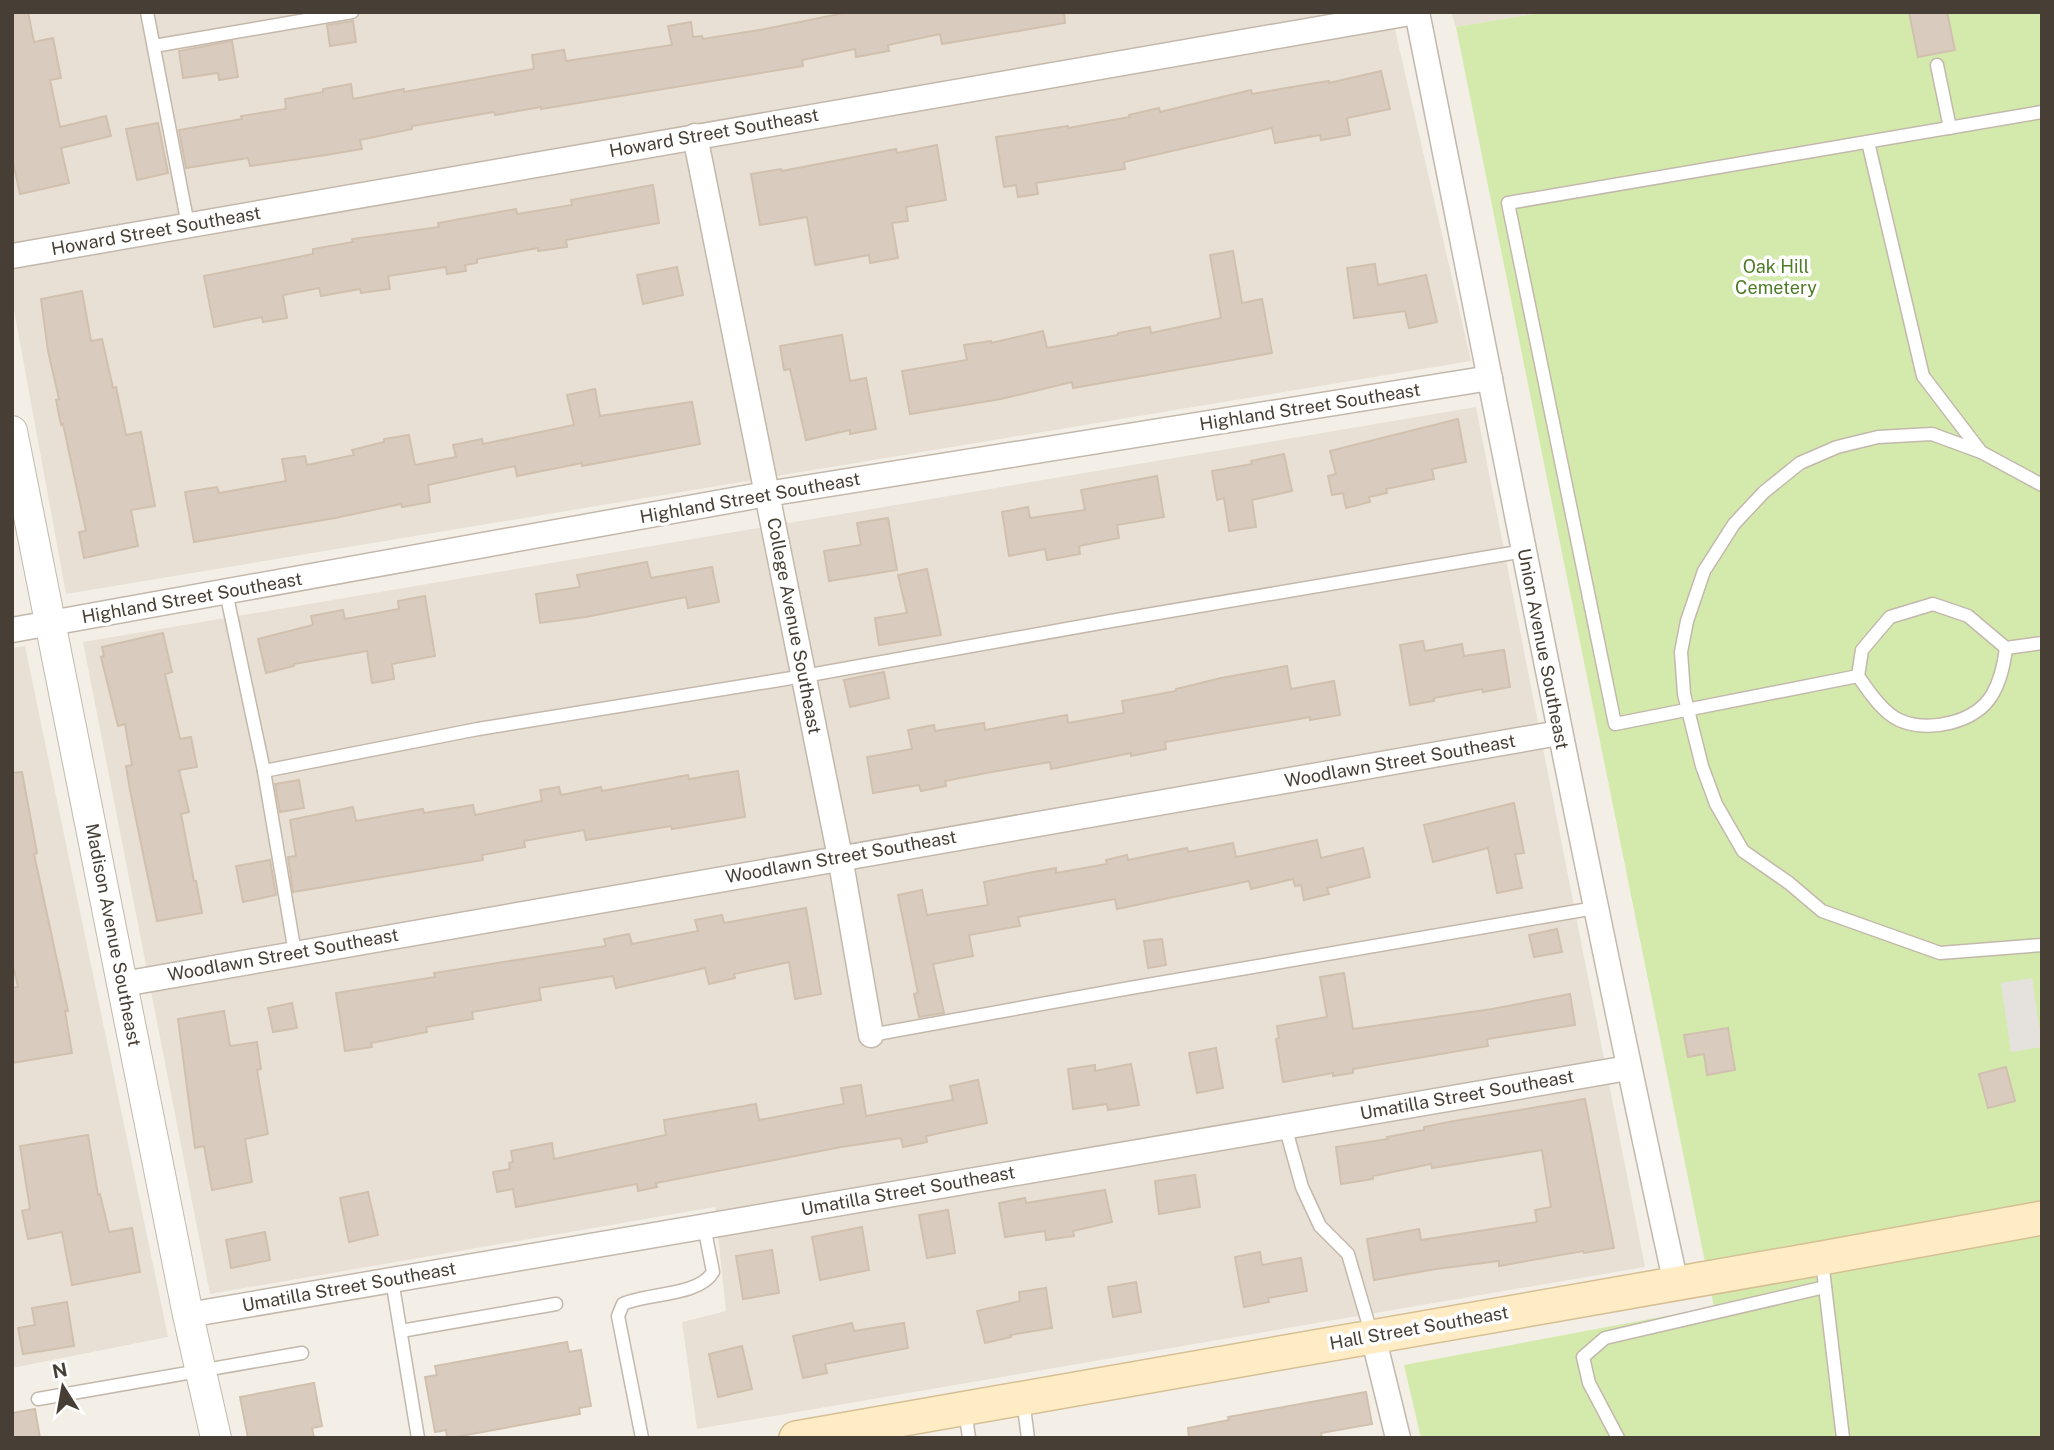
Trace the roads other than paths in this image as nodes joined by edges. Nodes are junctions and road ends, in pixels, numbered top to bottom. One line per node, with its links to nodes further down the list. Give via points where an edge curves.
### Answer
1 (147, 12): 4 (lane)
2 (352, 12): 4 (lane)
3 (1417, 12): 8 (street, Howard Street Southeast); 12 (street, Union Avenue Southeast)
4 (153, 46): 10 (lane)
5 (1937, 65): 7 (lane)
6 (2042, 112): 7 (lane)
7 (1950, 128): 9 (lane)
8 (695, 136): 10 (street, Howard Street Southeast); 16 (street, College Avenue Southeast)
9 (1868, 142): 14 (lane, via 1923,376); 25 (lane, via 1508,203 1615,724)
10 (188, 225): 11 (street, Howard Street Southeast)
11 (12, 256)
12 (1490, 378): 16 (street, Highland Street Southeast); 17 (street, Union Avenue Southeast)
13 (12, 431): 19 (street, Madison Avenue Southeast)
14 (1981, 452): 15 (lane); 25 (lane, via 1932,433 1878,437 1800,463 1764,492 1734,524 1704,571 1681,652)
15 (2042, 485)
16 (767, 494): 18 (street, Highland Street Southeast); 23 (street, College Avenue Southeast)
17 (1524, 551): 23 (lane); 26 (street, Union Avenue Southeast)
18 (226, 592): 19 (street, Highland Street Southeast); 27 (lane)
19 (50, 623): 20 (street, Highland Street Southeast); 32 (street, Madison Avenue Southeast)
20 (12, 630)
21 (2042, 643): 22 (lane)
22 (2006, 648): 24 (lane, via 1968,616 1933,604 1890,617 1862,650); 24 (lane, via 2004,670 1991,697 1966,718 1929,726 1898,719)
23 (804, 676): 27 (lane, via 478,729); 28 (street, College Avenue Southeast)
24 (1858, 676): 25 (lane)
25 (1688, 710): 30 (lane, via 1716,804 1743,851 1822,911 1940,953)
26 (1559, 733): 28 (street, Woodlawn Street Southeast); 29 (street, Union Avenue Southeast)
27 (264, 771): 31 (lane)
28 (840, 857): 31 (street, Woodlawn Street Southeast); 33 (street, College Avenue Southeast)
29 (1595, 908): 33 (lane); 34 (street, Union Avenue Southeast)
30 (2042, 945)
31 (295, 953): 32 (street, Woodlawn Street Southeast)
32 (123, 984): 42 (street, Madison Avenue Southeast)
33 (871, 1035)
34 (1628, 1068): 35 (street, Umatilla Street Southeast); 40 (street, Union Avenue Southeast)
35 (1285, 1126): 37 (street, Umatilla Street Southeast); 44 (lane, via 1320,1226 1348,1254)
36 (2042, 1218): 38 (main road, Hall Street Southeast)
37 (704, 1226): 39 (street, Umatilla Street Southeast); 52 (lane, via 713,1272 708,1280 698,1287 622,1304 618,1316)
38 (1824, 1273): 40 (main road, Hall Street Southeast); 56 (lane, via 1605,1338 1583,1357 1589,1383); 57 (lane)
39 (392, 1280): 42 (street, Umatilla Street Southeast); 43 (lane)
40 (1676, 1284): 44 (main road, Hall Street Southeast)
41 (556, 1304): 43 (lane)
42 (188, 1315): 46 (street, Madison Avenue Southeast)
43 (401, 1331): 51 (lane)
44 (1373, 1336): 47 (main road, Hall Street Southeast); 55 (street)
45 (302, 1353): 46 (lane)
46 (202, 1371): 48 (lane); 50 (street, Madison Avenue Southeast)
47 (1022, 1398): 49 (main road, Hall Street Southeast); 54 (lane)
48 (38, 1399)
49 (967, 1423): 53 (main road, Hall Street Southeast)
50 (216, 1438)
51 (418, 1438)
52 (642, 1438)
53 (796, 1438)
54 (1028, 1438)
55 (1398, 1438)
56 (1618, 1438)
57 (1843, 1438)

